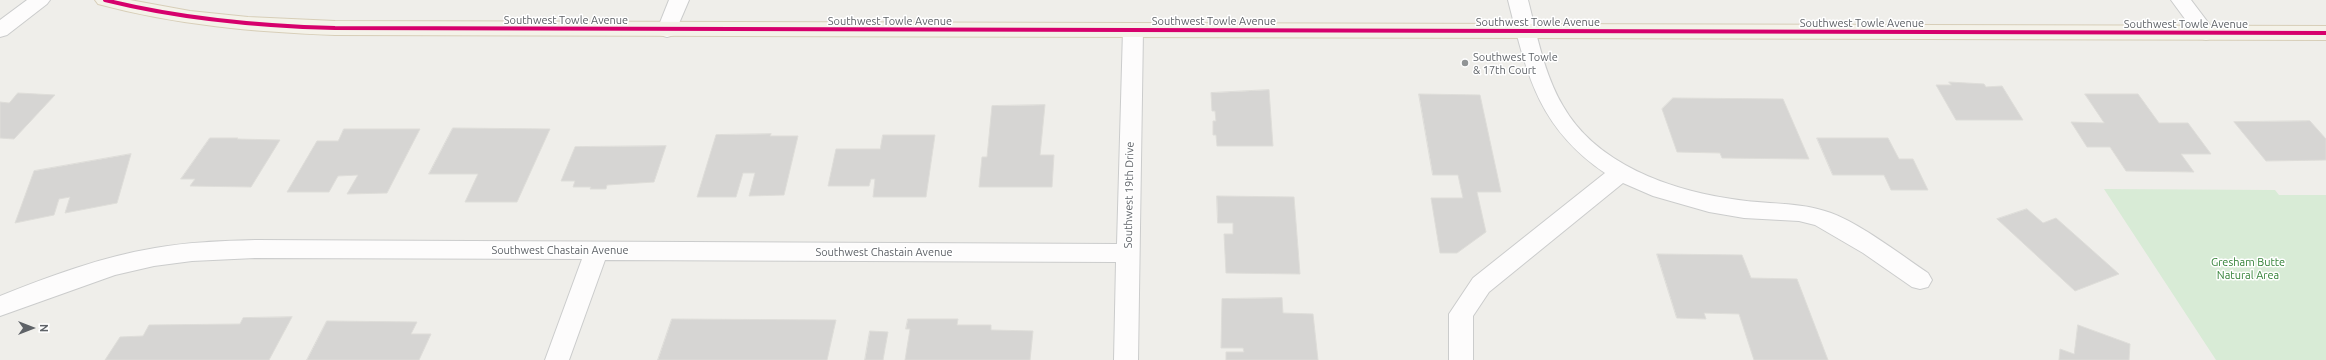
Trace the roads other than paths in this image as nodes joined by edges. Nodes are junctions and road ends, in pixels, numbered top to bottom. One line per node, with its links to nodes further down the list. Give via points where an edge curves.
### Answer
1 (40, 0): 6 (street)
2 (105, 0): 7 (main road, Southwest Towle Avenue, via 153,12 290,27)
3 (679, 0): 7 (street)
4 (1518, 0): 9 (street)
5 (2181, 0): 10 (street)
6 (0, 30)
7 (667, 30): 8 (main road, Southwest Towle Avenue)
8 (1133, 30): 9 (main road, Southwest Towle Avenue); 14 (street, Southwest 19th Drive)
9 (1526, 31): 10 (main road, Southwest Towle Avenue); 12 (street, via 1546,94 1560,120 1580,142)
10 (2206, 33): 11 (main road, Southwest Towle Avenue)
11 (2326, 33)
12 (1621, 172): 15 (street, via 1656,190 1699,202 1735,208 1786,211 1821,218 1855,236); 19 (street, via 1481,285 1461,314)
13 (597, 250): 14 (street, Southwest Chastain Avenue); 16 (street, Southwest Chastain Avenue, via 201,251 154,257 99,271 43,288); 17 (street)
14 (1128, 253): 18 (street, Southwest 19th Drive)
15 (1920, 280)
16 (0, 306)
17 (557, 360)
18 (1126, 360)
19 (1461, 360)

